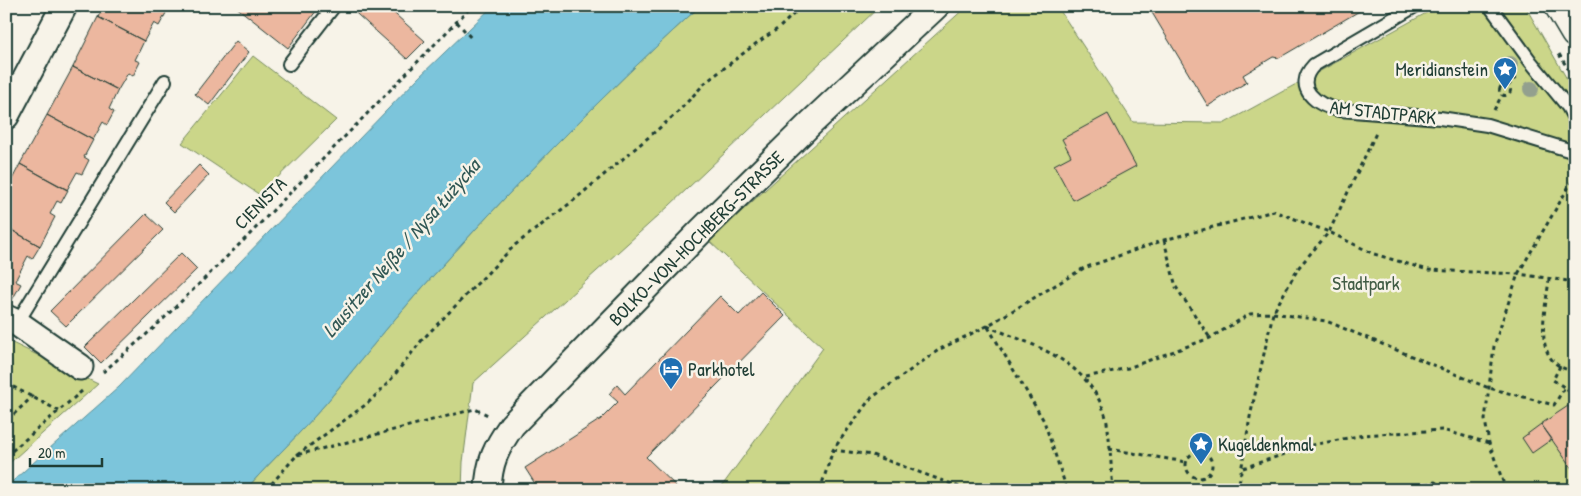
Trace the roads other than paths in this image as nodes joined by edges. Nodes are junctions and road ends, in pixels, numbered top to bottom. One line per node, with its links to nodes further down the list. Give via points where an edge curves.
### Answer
1 (64, 6): 8 (street)
2 (334, 6): 6 (lane)
3 (936, 6): 13 (street, BOLKO-VON-HOCHBERG-STRASSE, via 701,231 512,426 498,445 489,468)
4 (1415, 6): 10 (lane, AM STADTPARK, via 1308,70 1308,88 1318,104 1340,110 1385,112 1487,125)
5 (1490, 6): 9 (lane)
6 (289, 64)
7 (165, 81): 11 (lane)
8 (6, 116)
9 (1575, 120)
10 (1575, 152)
11 (12, 320): 12 (street)
12 (88, 377)
13 (488, 490)

